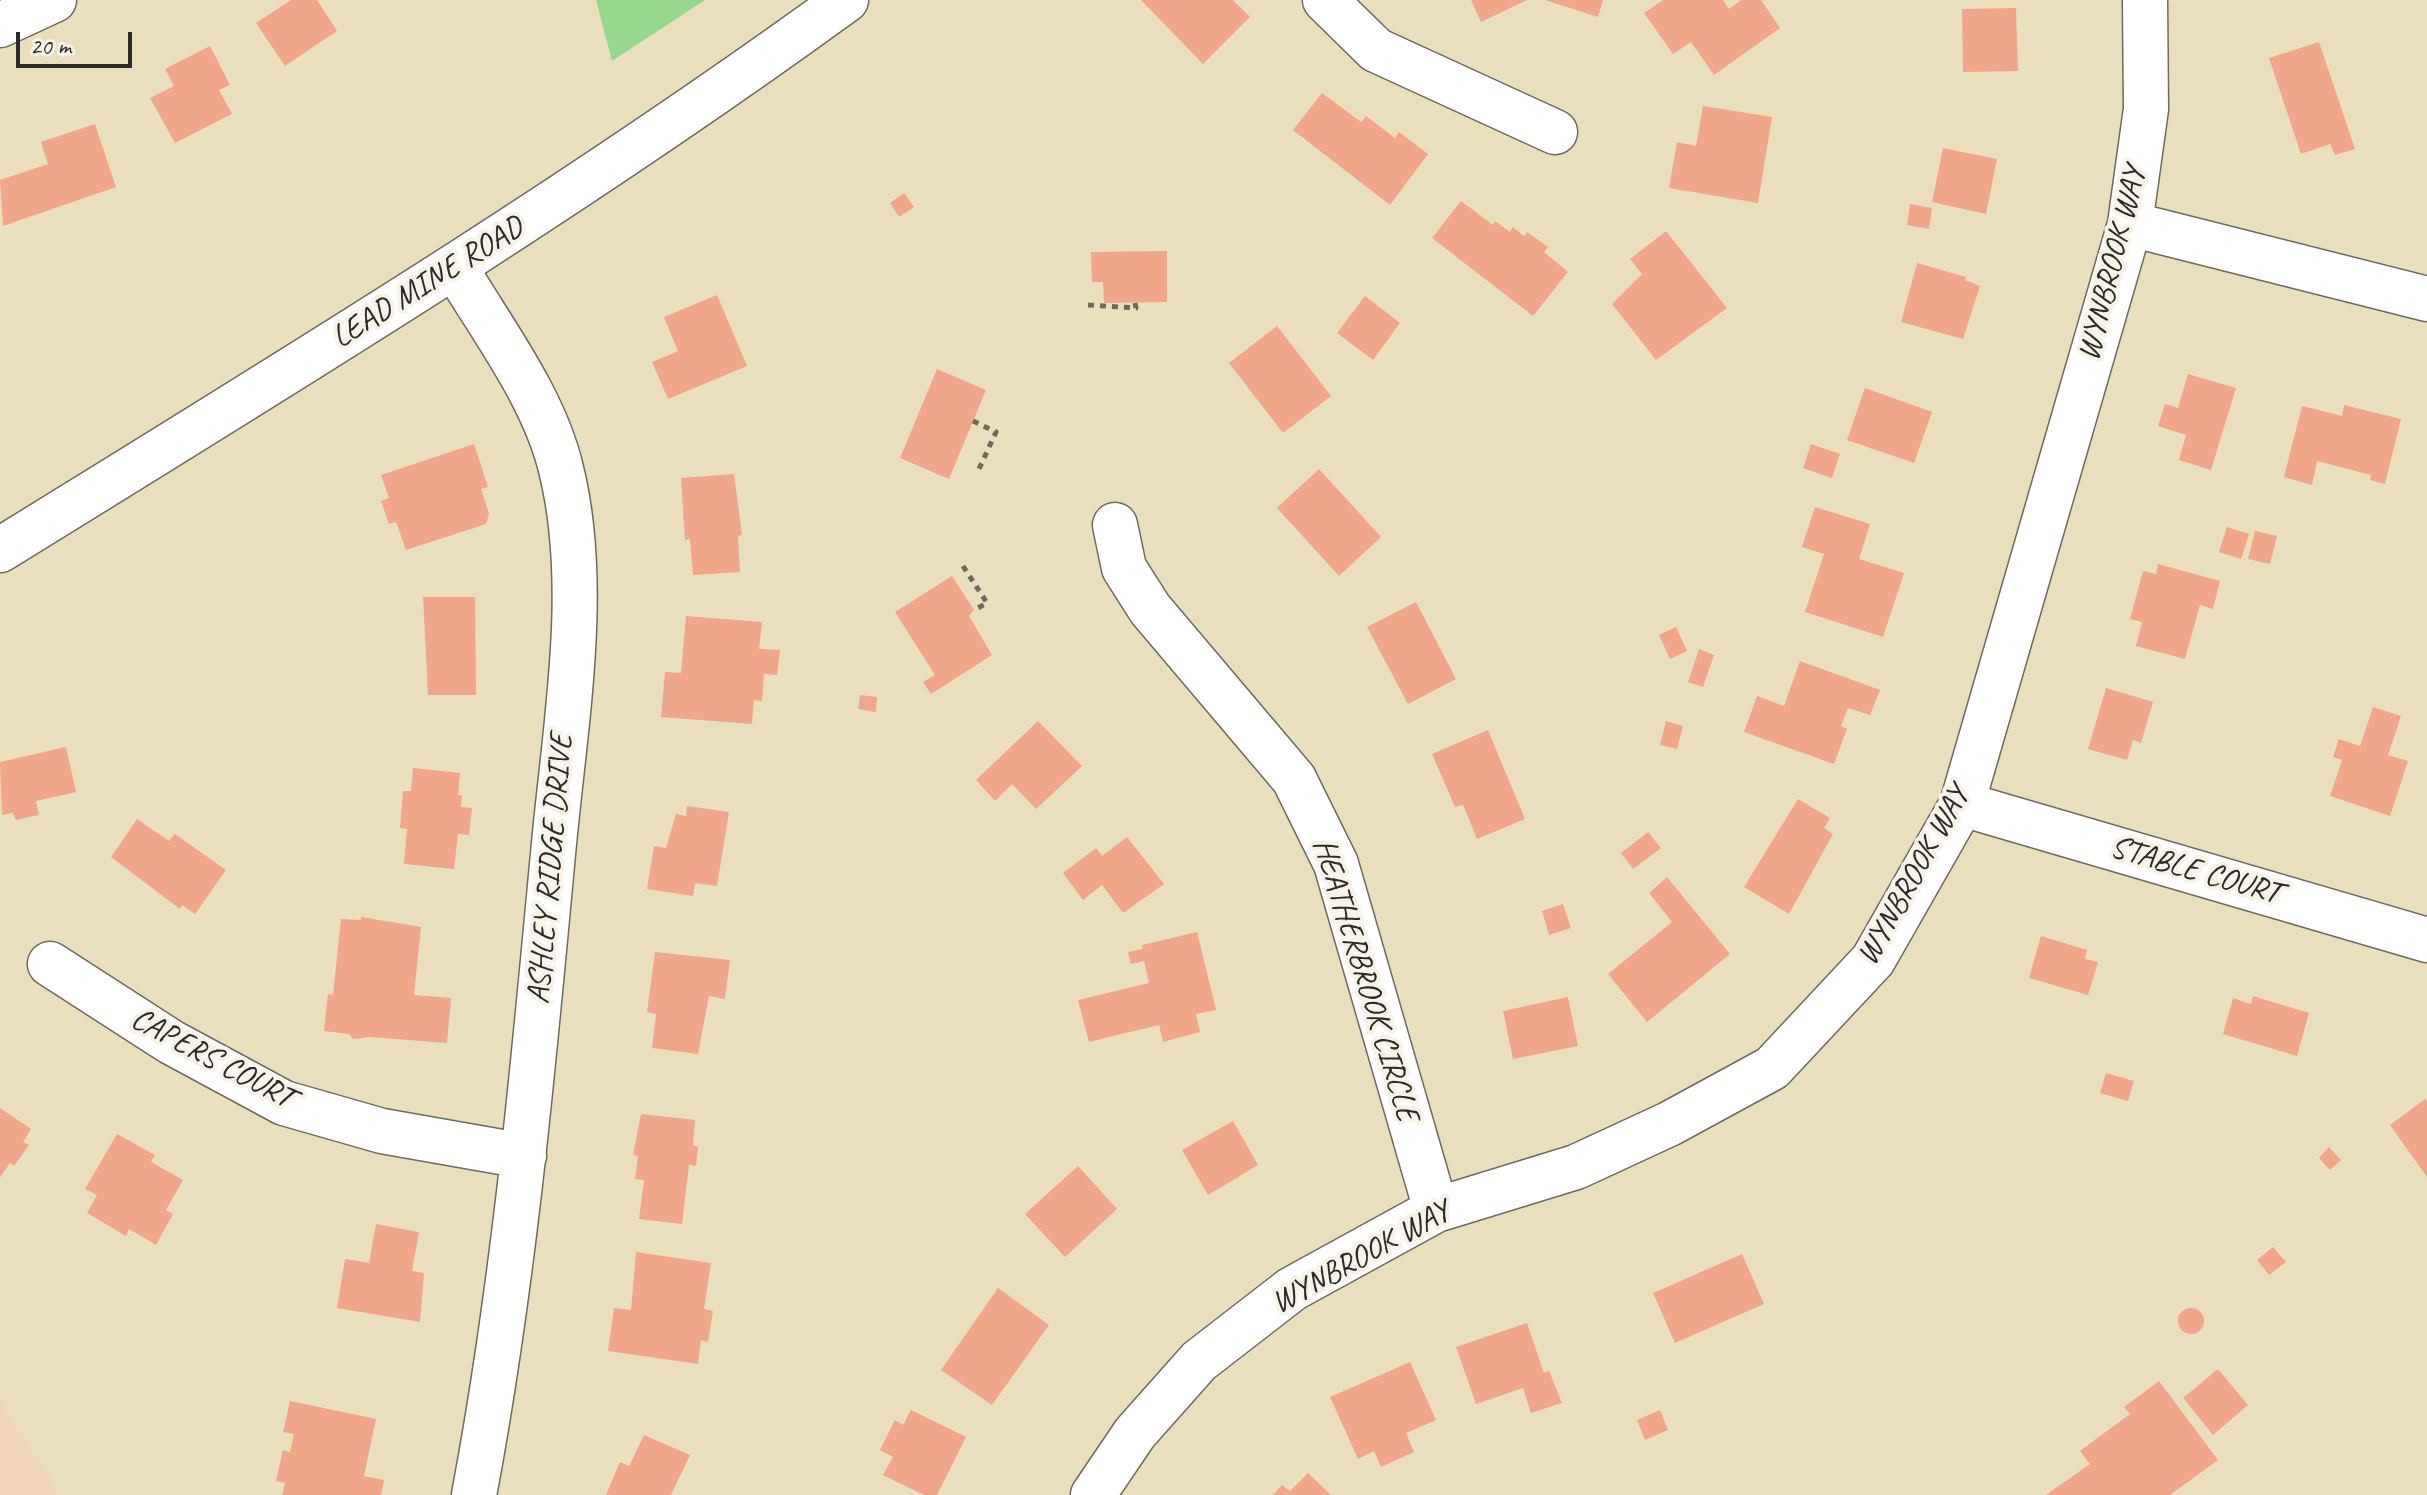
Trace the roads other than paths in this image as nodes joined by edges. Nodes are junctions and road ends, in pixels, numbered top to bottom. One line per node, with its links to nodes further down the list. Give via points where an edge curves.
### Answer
1 (54, 0): 5 (street)
2 (846, 0): 8 (street, LEAD MINE ROAD, via 714,96)
3 (1325, 0): 6 (street, via 1376,50)
4 (2145, 0): 7 (street, WYNBROOK WAY, via 2146,109)
5 (0, 25)
6 (1555, 132)
7 (2130, 224): 9 (street); 12 (street, WYNBROOK WAY)
8 (455, 267): 11 (street, LEAD MINE ROAD); 15 (street, ASHLEY RIDGE DRIVE, via 538,408 561,468 571,546 574,634)
9 (2427, 299)
10 (1115, 525): 16 (street, HEATHERBROOK CIRCLE, via 1124,568 1150,609 1294,779 1336,864)
11 (0, 550)
12 (1962, 804): 13 (street, STABLE COURT); 16 (street, WYNBROOK WAY, via 1873,960 1772,1068 1576,1167)
13 (2427, 940)
14 (50, 964): 15 (street, CAPERS COURT, via 171,1042 284,1103 382,1131)
15 (524, 1156): 17 (street, ASHLEY RIDGE DRIVE, via 495,1384)
16 (1436, 1210): 18 (street, WYNBROOK WAY, via 1292,1289 1199,1361 1135,1433)
17 (474, 1495)
18 (1093, 1495)

